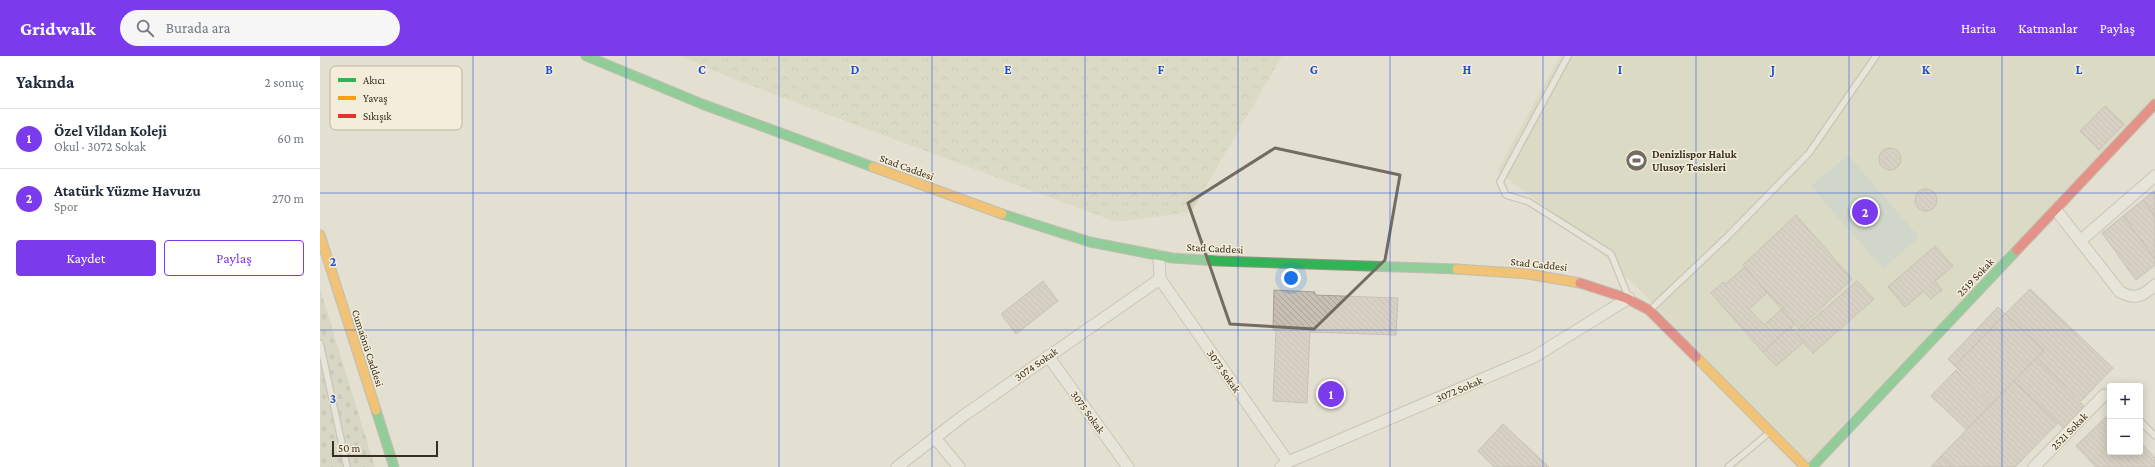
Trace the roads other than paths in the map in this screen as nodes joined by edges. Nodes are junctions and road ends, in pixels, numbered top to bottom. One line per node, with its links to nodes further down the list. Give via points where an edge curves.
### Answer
1 (586, 56): 9 (street, Stad Caddesi, via 649,84 730,115 1018,220 1100,244)
2 (1568, 56): 12 (lane, via 1500,182 1506,195 1529,202 1611,254)
3 (1876, 56): 13 (lane, via 1809,153 1728,236)
4 (2155, 104): 6 (street, 2519 Sokak)
5 (2155, 176): 8 (street)
6 (2056, 210): 8 (street); 29 (street, 2519 Sokak)
7 (320, 235): 23 (street, Cumaönü Caddesi)
8 (2080, 241): 11 (street, via 2120,292 2129,297 2144,294)
9 (1159, 256): 10 (street); 12 (street, Stad Caddesi, via 1202,261 1386,266 1543,275 1597,286)
10 (1160, 279): 15 (street, 3074 Sokak); 21 (street, 3073 Sokak)
11 (2155, 285)
12 (1629, 298): 13 (street, Stad Caddesi); 21 (street, 3072 Sokak, via 1534,357)
13 (1649, 310): 18 (street, Stad Caddesi)
14 (320, 343): 22 (lane)
15 (1048, 356): 20 (street, 3074 Sokak); 26 (street, 3075 Sokak)
16 (2107, 397): 30 (street, 2521 Sokak)
17 (2143, 424): 19 (lane)
18 (1770, 432): 27 (lane); 28 (street, Stad Caddesi)
19 (2155, 436)
20 (935, 438): 24 (street, 3074 Sokak); 25 (street)
21 (1285, 464)
22 (347, 467)
23 (394, 467)
24 (897, 467)
25 (959, 467)
26 (1128, 467)
27 (1728, 467)
28 (1805, 467)
29 (1812, 467)
30 (2034, 467)

